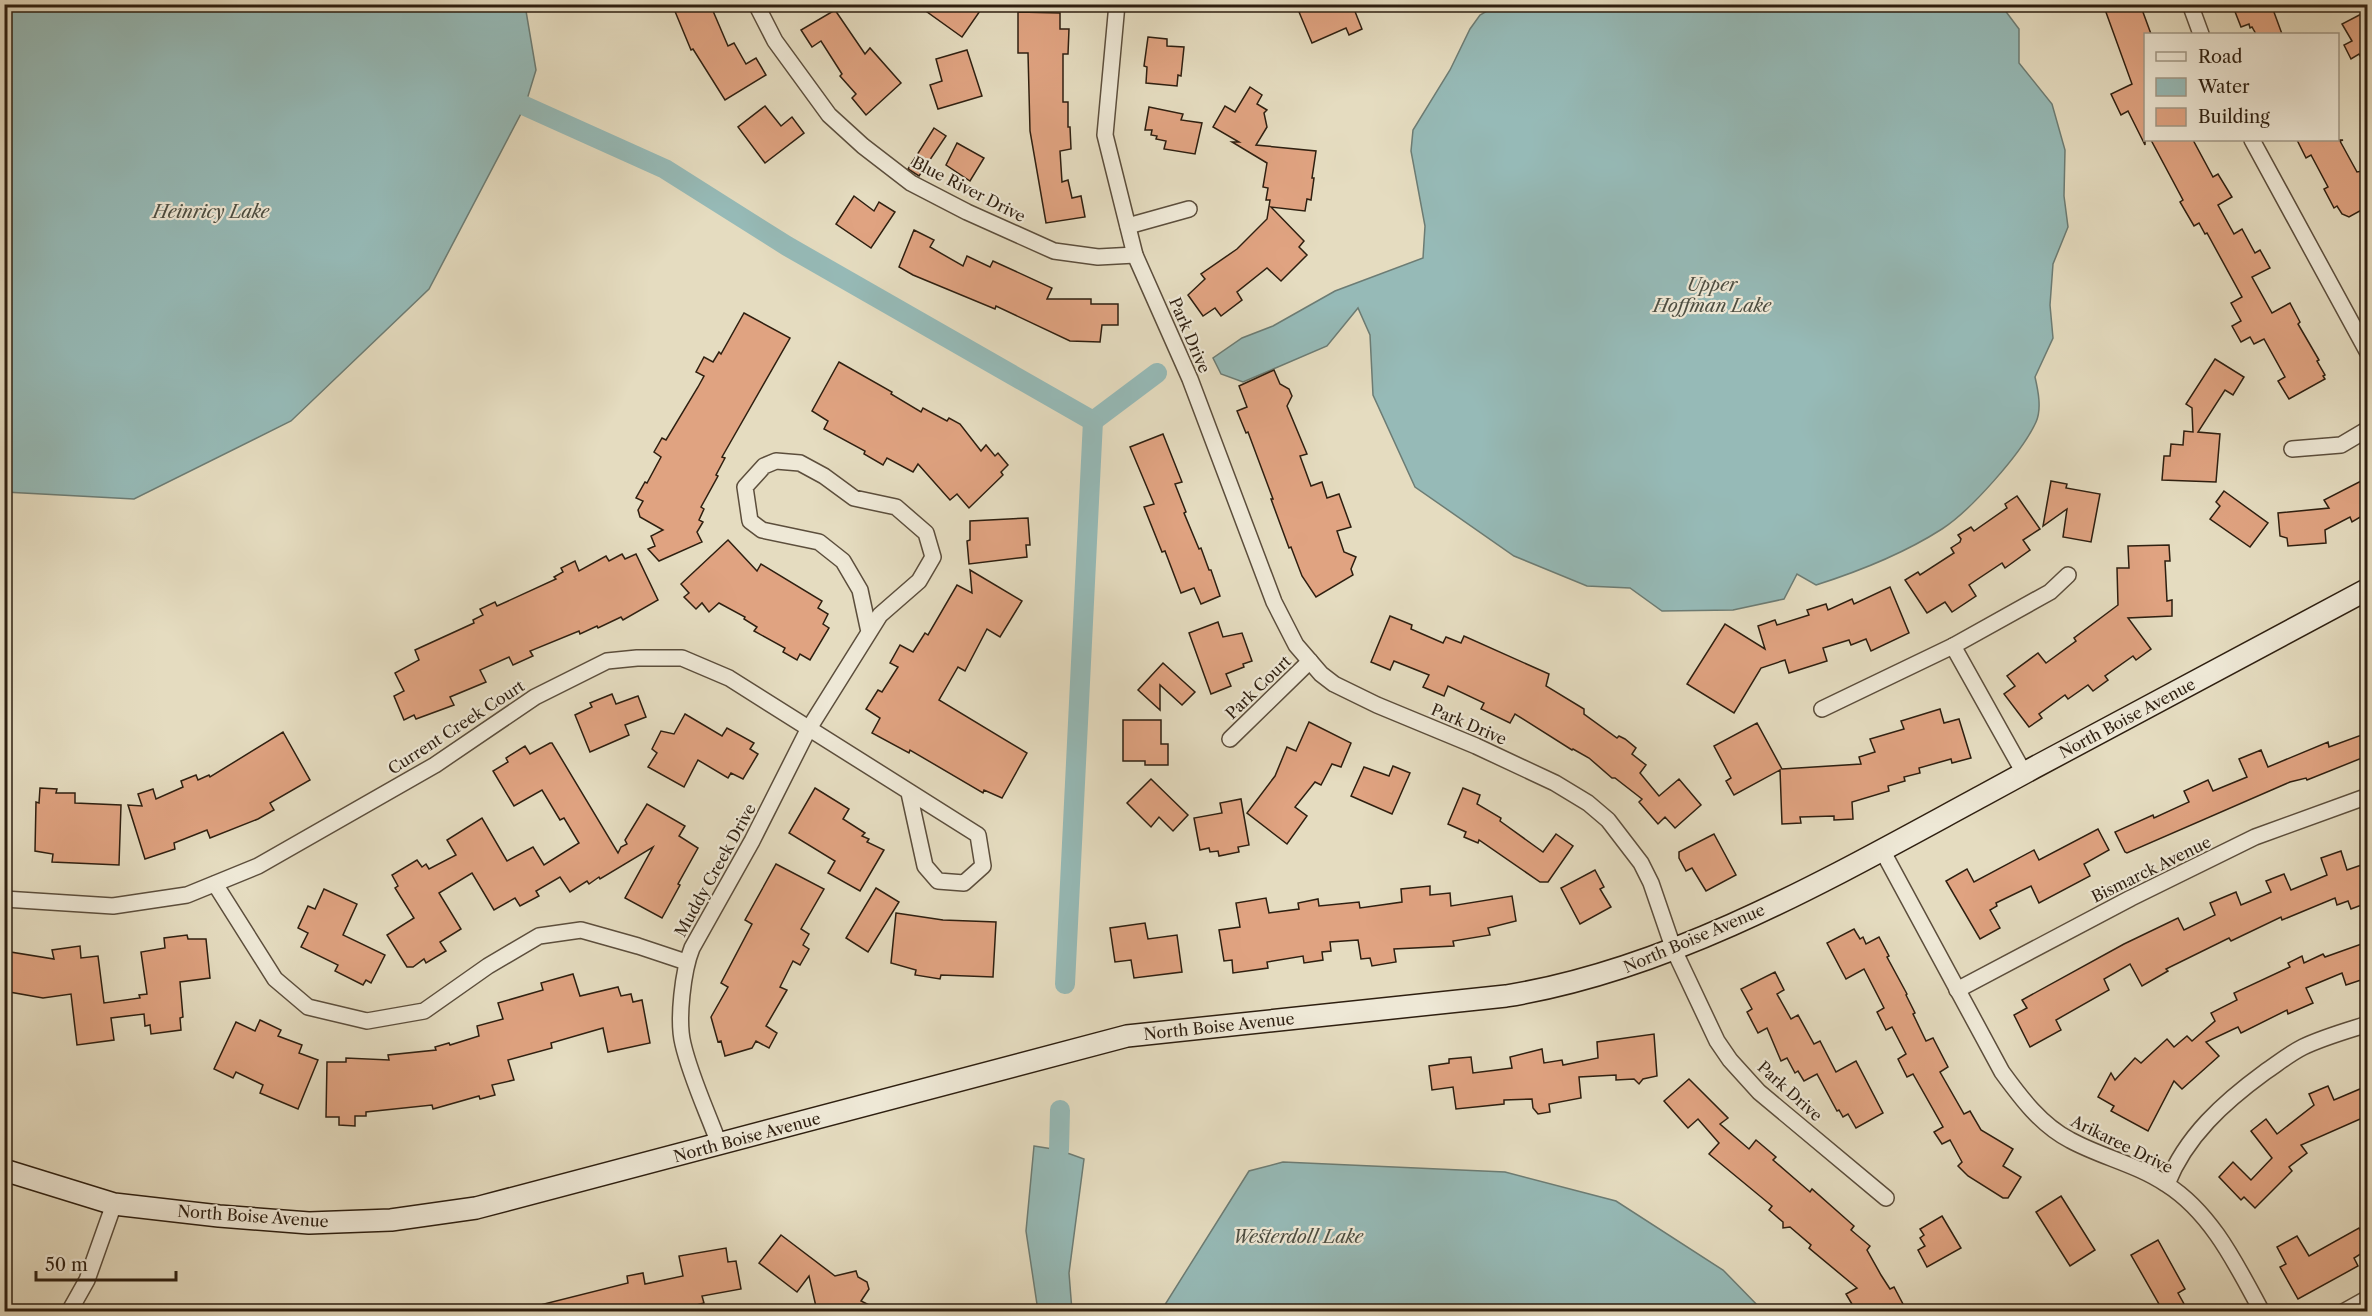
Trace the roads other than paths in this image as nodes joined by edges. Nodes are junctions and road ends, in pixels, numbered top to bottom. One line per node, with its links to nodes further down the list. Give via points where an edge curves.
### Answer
1 (756, 4): 8 (street, Blue River Drive, via 775,41 828,115 911,183 1054,251 1098,257)
2 (1117, 4): 7 (street, Park Drive, via 1105,135)
3 (2190, 4): 4 (street)
4 (2201, 33)
5 (2253, 141): 9 (street)
6 (1189, 209): 7 (street)
7 (1128, 226): 8 (street, Park Drive)
8 (1135, 255): 16 (street, Park Drive, via 1190,380 1277,611)
9 (2367, 353)
10 (2367, 429): 11 (street, via 2341,445)
11 (2292, 449)
12 (2068, 575): 15 (street, via 2050,592)
13 (2367, 589): 20 (street, North Boise Avenue)
14 (869, 632): 14 (street, Muddy Creek Drive, via 880,615 919,582 933,557 926,533 896,507 854,498 800,464 776,461 764,466 745,487 750,521 762,530 819,542 843,561 860,590); 18 (street, Muddy Creek Drive)
15 (1953, 646): 17 (street); 20 (street)
16 (1310, 661): 19 (street, Park Court); 26 (street, Park Drive, via 1334,684 1516,764 1588,803 1608,820 1641,863)
17 (1822, 709)
18 (808, 730): 21 (street, Current Creek Court); 24 (street, Current Creek Court, via 729,678 682,658 607,661 535,697 435,765 267,861); 27 (street, Muddy Creek Drive)
19 (1230, 739)
20 (2024, 773): 23 (street, North Boise Avenue)
21 (909, 793): 21 (street, Current Creek Court, via 978,835 983,867 964,884 938,881 925,866)
22 (2367, 796): 28 (street, Bismarck Avenue, via 2255,837)
23 (1882, 850): 26 (street, North Boise Avenue); 28 (street, Arikaree Drive)
24 (215, 884): 25 (street, Current Creek Court, via 187,895 113,906); 27 (street, via 275,980 308,1007 367,1021 424,1011 539,936 580,930)
25 (4, 899)
26 (1674, 950): 30 (street, North Boise Avenue, via 1601,975 1536,991 1128,1036); 33 (street, Park Drive, via 1730,1060 1759,1092)
27 (687, 962): 30 (street, Muddy Creek Drive, via 682,988 682,1042)
28 (1957, 990): 32 (street, Arikaree Drive, via 2002,1072 2042,1119 2070,1140)
29 (2367, 1024): 32 (street, via 2300,1048 2224,1103 2188,1146)
30 (718, 1144): 34 (street, North Boise Avenue, via 477,1208 391,1220 309,1223)
31 (4, 1170): 34 (street, North Boise Avenue)
32 (2167, 1184): 37 (street, Arikaree Drive, via 2221,1240)
33 (1886, 1198)
34 (114, 1204): 36 (street, via 87,1280)
35 (2367, 1298): 38 (street)
36 (69, 1311)
37 (2262, 1311)
38 (2343, 1311)

